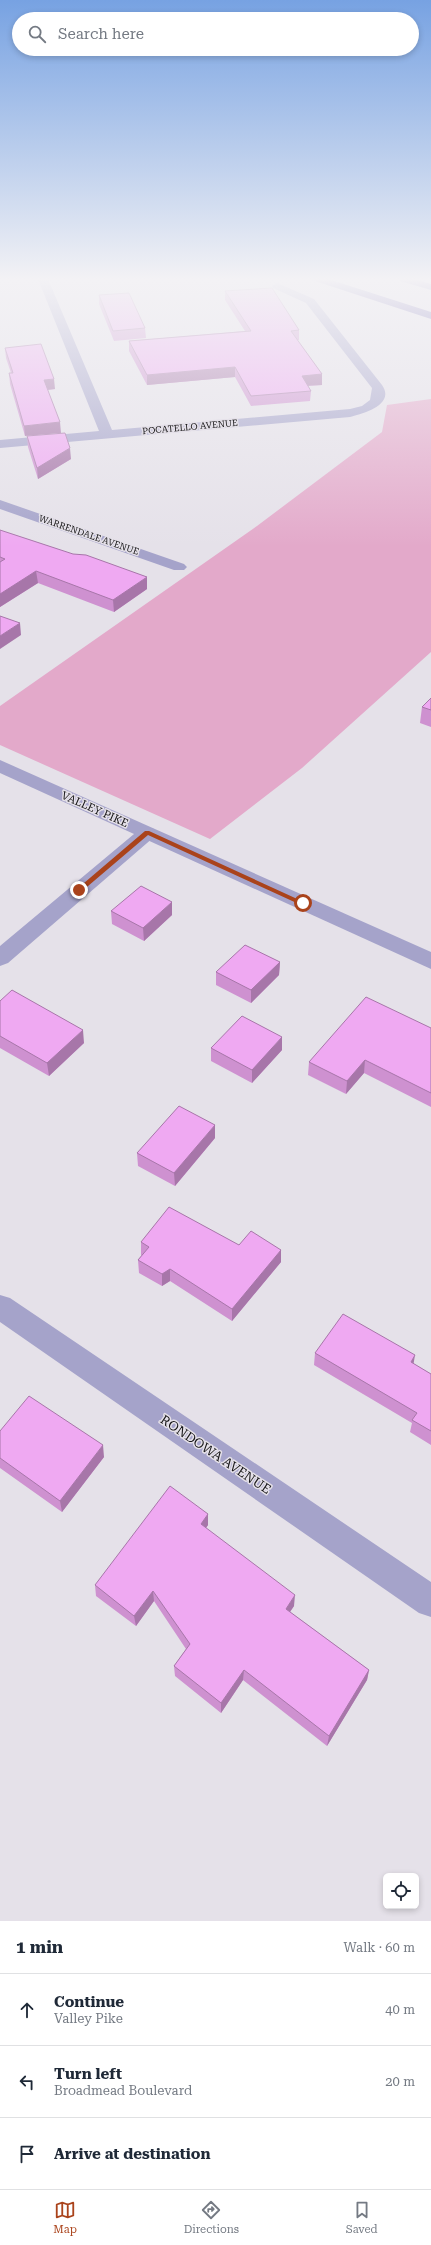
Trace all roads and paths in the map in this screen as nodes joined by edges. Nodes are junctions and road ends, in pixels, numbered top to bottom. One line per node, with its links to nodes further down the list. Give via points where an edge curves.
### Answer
1 (80, 369): 3 (street)
2 (363, 369): 3 (street, POCATELLO AVENUE, via 378,388 380,396 371,407 350,414)
3 (107, 434): 4 (street, POCATELLO AVENUE)
4 (0, 444)
5 (0, 504): 6 (street, WARRENDALE AVENUE)
6 (179, 567)
7 (0, 766): 8 (street, VALLEY PIKE)
8 (147, 833): 9 (street); 10 (street, VALLEY PIKE)
9 (0, 958)
10 (431, 961)
11 (0, 1307): 12 (street, RONDOWA AVENUE)
12 (431, 1600)

